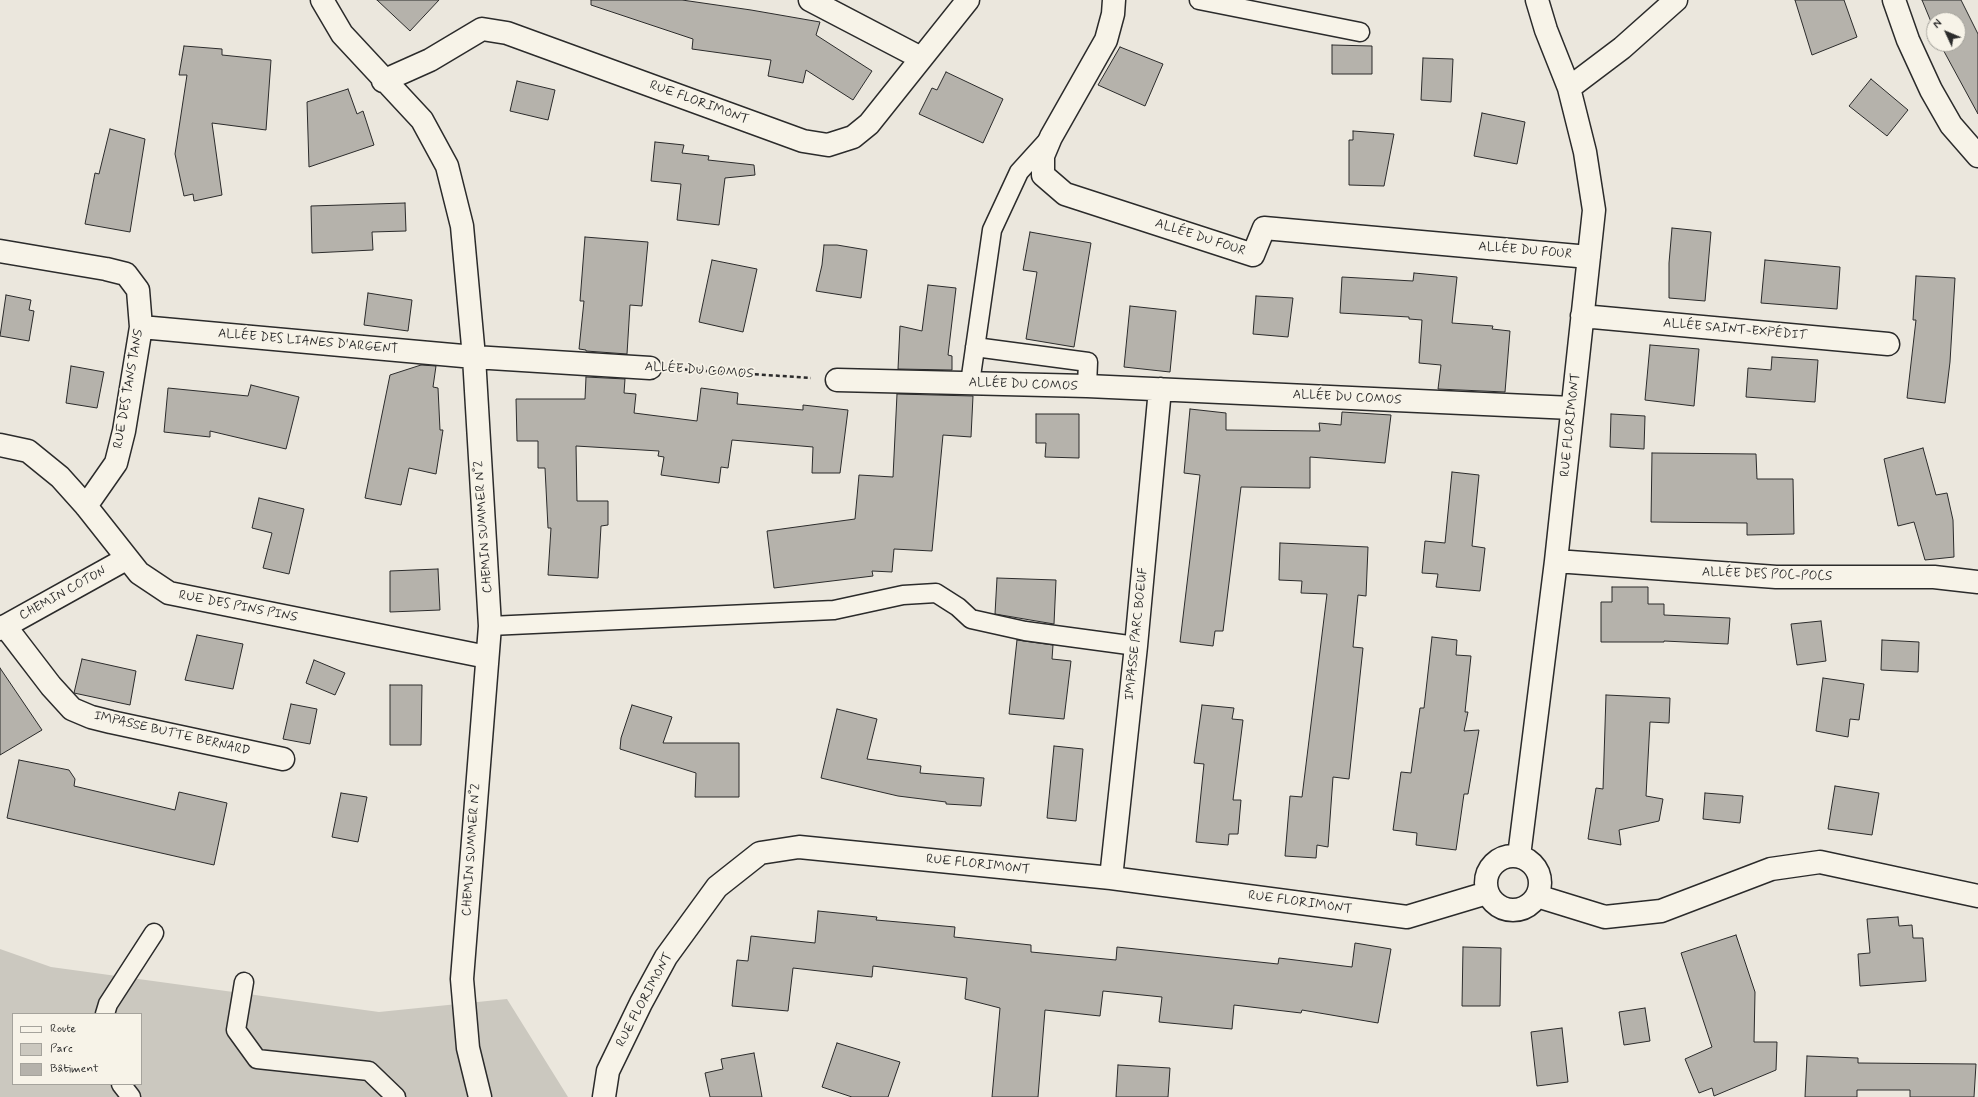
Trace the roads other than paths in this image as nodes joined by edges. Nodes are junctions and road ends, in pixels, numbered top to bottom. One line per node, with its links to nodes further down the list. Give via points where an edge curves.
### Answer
1 (322, 0): 11 (street, CHEMIN SUMMER N°2, via 342,34)
2 (810, 0): 10 (street)
3 (968, 0): 10 (street, RUE FLORIMONT)
4 (1114, 0): 13 (street, ALLÉE DU FOUR, via 1106,40)
5 (1199, 0): 9 (lane)
6 (1537, 0): 12 (street, RUE FLORIMONT)
7 (1676, 0): 12 (street, via 1622,48)
8 (1894, 0): 14 (street, via 1908,40 1931,90 1951,125)
9 (1360, 32)
10 (921, 58): 11 (street, RUE FLORIMONT, via 869,124 853,137 828,145 803,141 507,33 482,29 430,60)
11 (383, 81): 21 (street, CHEMIN SUMMER N°2, via 422,120 447,166 462,226)
12 (1569, 88): 16 (street, RUE FLORIMONT, via 1585,152 1594,210)
13 (1051, 137): 16 (street, ALLÉE DU FOUR, via 1043,156 1043,175 1065,194 1253,255 1264,228); 20 (lane, via 1019,172 992,230)
14 (1978, 156)
15 (0, 251): 18 (street, RUE DES TANS TANS, via 126,274 138,290)
16 (1589, 257): 17 (street, RUE FLORIMONT)
17 (1582, 316): 19 (street, ALLÉE SAINT-EXPÉDIT); 27 (street, RUE FLORIMONT)
18 (141, 327): 21 (street, ALLÉE DES LIANES D'ARGENT); 29 (street, RUE DES TANS TANS, via 124,431 116,462)
19 (1888, 344)
20 (974, 347): 24 (lane); 25 (lane, via 1088,362)
21 (474, 357): 22 (street, ALLÉE DU COMOS); 33 (street, CHEMIN SUMMER N°2)
22 (650, 368)
23 (838, 380): 24 (street, ALLÉE DU COMOS)
24 (970, 383): 25 (street, ALLÉE DU COMOS)
25 (1087, 386): 26 (street, ALLÉE DU COMOS)
26 (1160, 389): 27 (street, ALLÉE DU COMOS); 35 (street, IMPASSE PARC BOEUF)
27 (1572, 408): 31 (street, RUE FLORIMONT)
28 (0, 445): 29 (street, RUE DES PINS PINS, via 28,451 60,477)
29 (86, 506): 30 (street, RUE DES PINS PINS)
30 (126, 559): 34 (street, CHEMIN COTON); 36 (street, RUE DES PINS PINS, via 139,573 169,593)
31 (1556, 561): 32 (street, ALLÉE DES POC-POCS, via 1776,578 1934,577); 38 (street, RUE FLORIMONT)
32 (1978, 582)
33 (490, 626): 35 (lane, via 834,610 903,595 936,593 971,619 1025,631); 36 (street, CHEMIN SUMMER N°2)
34 (3, 628): 37 (street, IMPASSE BUTTE BERNARD, via 72,709 111,722)
35 (1136, 646): 39 (street, IMPASSE PARC BOEUF)
36 (486, 657): 49 (street, CHEMIN SUMMER N°2, via 462,979 468,1048)
37 (283, 759)
38 (1519, 856): 40 (street, via 1512,855 1492,864 1485,883); 41 (street, via 1532,863 1540,882)
39 (1111, 878): 40 (street, RUE FLORIMONT, via 1407,917); 50 (street, RUE FLORIMONT, via 798,847 760,853 717,888 666,957 608,1071)
40 (1487, 893): 41 (street, via 1493,903 1513,910 1532,902)
41 (1537, 896): 42 (street, via 1605,917 1661,911 1771,869 1820,862)
42 (1978, 896)
43 (154, 933): 45 (lane, via 108,1004)
44 (244, 982): 48 (lane, via 236,1030 257,1059 369,1071)
45 (105, 1013)
46 (122, 1085): 47 (lane)
47 (131, 1097)
48 (396, 1097)
49 (480, 1097)
50 (604, 1097)

